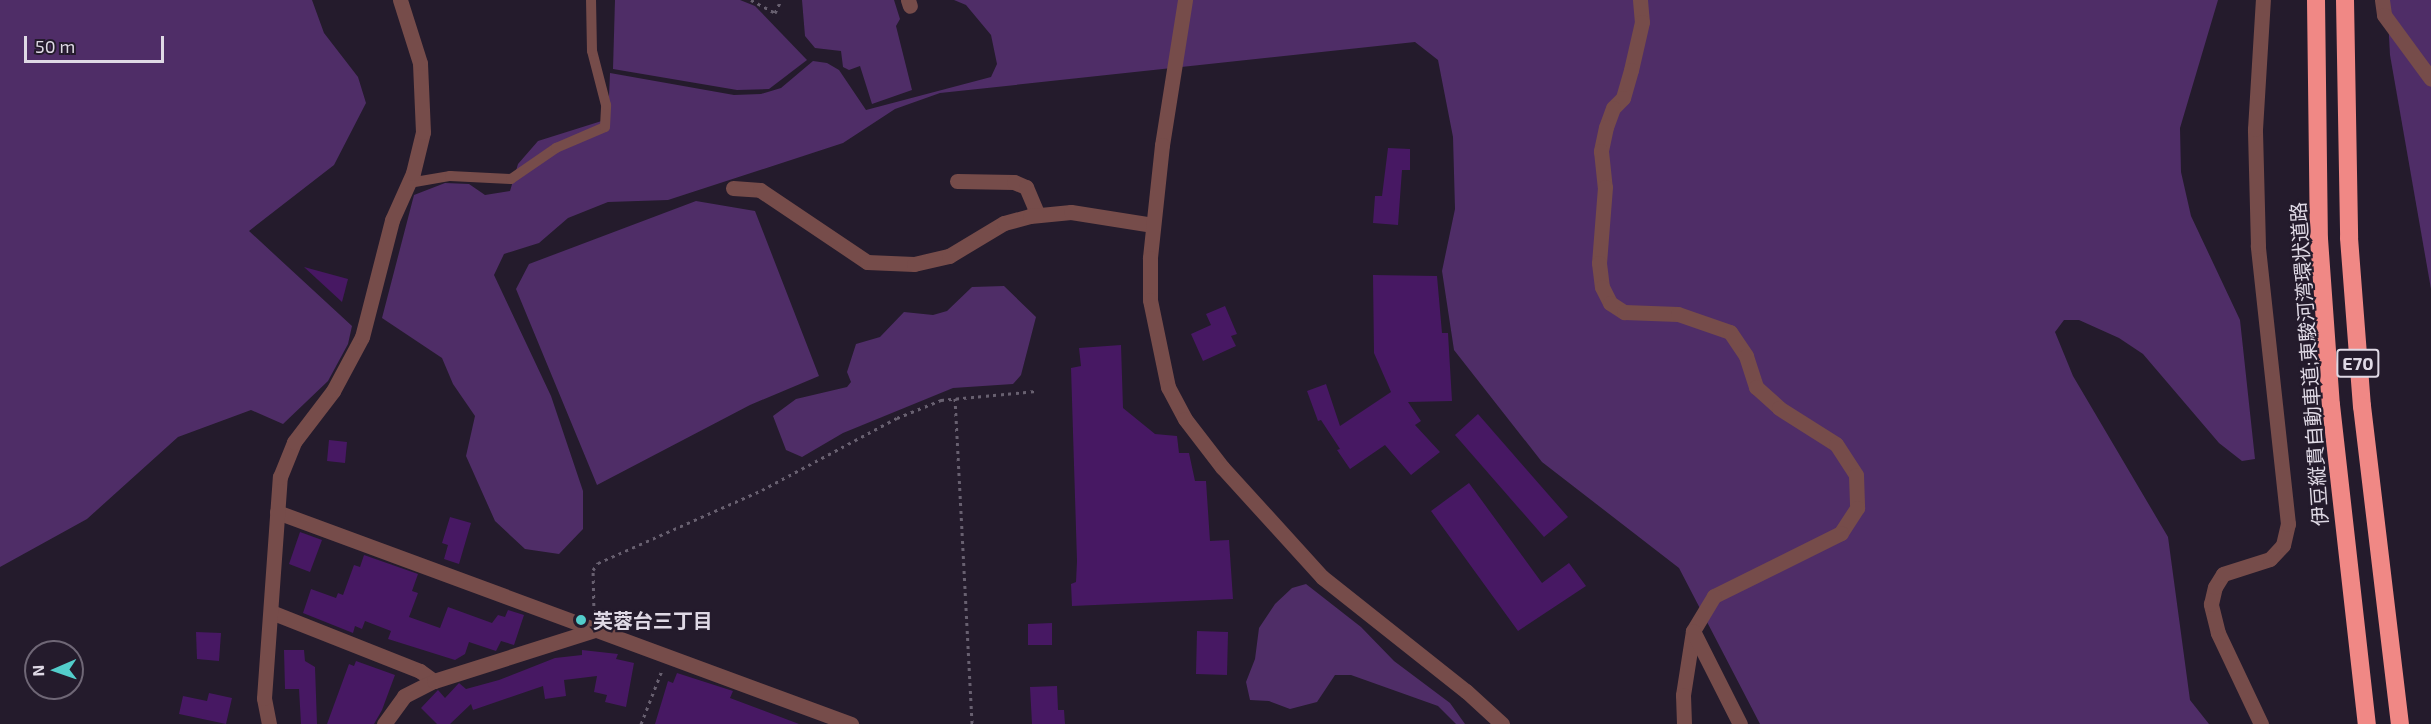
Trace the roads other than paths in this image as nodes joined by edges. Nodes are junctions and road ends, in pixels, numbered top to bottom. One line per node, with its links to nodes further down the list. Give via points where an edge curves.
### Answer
1 (400, 0): 11 (street, via 420,63 424,94 423,132)
2 (591, 0): 11 (lane, via 592,51 606,105 605,127 556,148 511,180 450,176)
3 (1185, 0): 14 (street)
4 (1640, 0): 18 (street, via 1641,22 1631,70 1623,98 1613,108 1601,151 1605,187 1599,262 1602,287 1610,303 1624,312 1678,314 1730,332 1746,356 1756,387 1779,408 1836,444 1856,475 1857,508 1841,533 1714,596)
5 (2264, 0): 26 (street, via 2255,129 2258,246 2288,524 2283,545 2270,559 2223,574 2211,604 2218,633)
6 (2316, 0): 27 (highway, 伊豆縦貫自動車道;東駿河湾環状道路 / E70, via 2319,239 2331,405)
7 (2345, 0): 28 (highway, E70, via 2349,238 2385,630)
8 (2382, 0): 9 (street, via 2384,15)
9 (2431, 79)
10 (957, 181): 13 (street, via 1014,182 1026,187)
11 (409, 183): 15 (street, via 392,220 362,337 333,391 285,458)
12 (733, 188): 13 (street, via 760,190 867,262 914,264 949,256 1004,222)
13 (1038, 216): 14 (street, via 1071,212)
14 (1153, 225): 23 (street, via 1150,300 1168,387 1185,419 1222,467 1322,577 1466,690)
15 (278, 512): 16 (street); 17 (street)
16 (271, 612): 19 (street, via 420,671); 20 (street, via 264,698)
17 (595, 630): 19 (street); 22 (street)
18 (1693, 631): 24 (street, via 1683,695); 25 (street)
19 (434, 681): 21 (street, via 404,696)
20 (269, 724)
21 (384, 724)
22 (851, 724)
23 (1502, 724)
24 (1684, 724)
25 (1740, 724)
26 (2261, 724)
27 (2367, 724)
28 (2400, 724)

